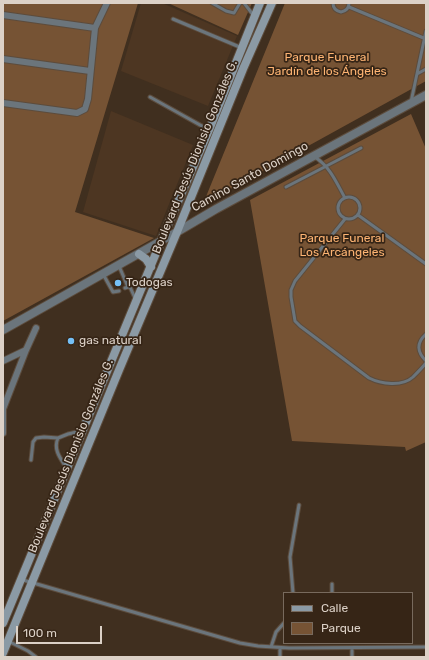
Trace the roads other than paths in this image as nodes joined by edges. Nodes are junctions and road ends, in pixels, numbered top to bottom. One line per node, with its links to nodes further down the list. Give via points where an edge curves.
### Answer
1 (106, 3): 13 (street)
2 (212, 3): 3 (lane, via 234,13)
3 (240, 3)
4 (244, 3): 11 (lane)
5 (260, 3): 11 (main road, Boulevard Jesús Dionisio Gonzáles G.)
6 (272, 3): 33 (main road, Boulevard Jesús Dionisio Gonzáles G.)
7 (333, 3): 9 (lane, via 333,7 338,11 344,12)
8 (349, 3): 9 (lane)
9 (349, 7): 15 (lane)
10 (3, 15): 13 (street)
11 (255, 18): 16 (main road, Boulevard Jesús Dionisio Gonzáles G.)
12 (173, 19): 16 (lane)
13 (95, 28): 19 (street)
14 (426, 31): 15 (lane)
15 (425, 39): 20 (lane)
16 (242, 48): 25 (main road, Boulevard Jesús Dionisio Gonzáles G.)
17 (3, 59): 19 (street)
18 (426, 69): 20 (lane)
19 (90, 71): 23 (street, via 85,109 77,113)
20 (417, 74): 24 (lane)
21 (426, 95): 24 (street, Camino Santo Domingo)
22 (150, 97): 25 (lane)
23 (3, 103)
24 (410, 103): 27 (street, Camino Santo Domingo)
25 (209, 130): 34 (main road, Boulevard Jesús Dionisio Gonzáles G.)
26 (361, 148): 28 (lane)
27 (313, 156): 28 (lane); 33 (street, Camino Santo Domingo)
28 (326, 166): 29 (lane); 30 (lane)
29 (286, 187)
30 (345, 198): 31 (lane, via 352,198 358,202); 32 (lane, via 340,203 338,211)
31 (358, 215): 32 (lane, via 352,219); 36 (lane)
32 (345, 219): 47 (lane, via 292,285 291,297 295,320 370,378 380,382 398,383 409,380)
33 (177, 232): 34 (street, Camino Santo Domingo); 56 (main road, Boulevard Jesús Dionisio Gonzáles G.)
34 (161, 241): 35 (street, Camino Santo Domingo); 38 (main road, Boulevard Jesús Dionisio Gonzáles G.)
35 (139, 254): 37 (street, Camino Santo Domingo); 38 (main road)
36 (426, 264)
37 (119, 265): 39 (street, Camino Santo Domingo); 41 (lane, via 126,287 131,288)
38 (151, 267): 41 (main road, Boulevard Jesús Dionisio Gonzáles G.)
39 (103, 274): 40 (lane, via 113,292); 43 (street, Camino Santo Domingo)
40 (118, 291)
41 (137, 301): 49 (main road, Boulevard Jesús Dionisio Gonzáles G.)
42 (36, 328): 45 (street)
43 (3, 330)
44 (426, 334): 47 (lane, via 419,347)
45 (26, 350): 46 (street); 48 (street)
46 (3, 361)
47 (426, 362)
48 (3, 409): 50 (street)
49 (83, 431): 51 (lane); 53 (main road, Boulevard Jesús Dionisio Gonzáles G.)
50 (3, 433)
51 (58, 438): 52 (lane, via 34,439); 53 (lane, via 56,450)
52 (31, 460)
53 (67, 470): 55 (main road, Boulevard Jesús Dionisio Gonzáles G.)
54 (299, 505): 58 (lane, via 290,557)
55 (21, 579): 56 (lane); 60 (main road, Boulevard Jesús Dionisio Gonzáles G.)
56 (32, 583): 62 (main road, Boulevard Jesús Dionisio Gonzáles G.); 64 (lane, via 233,641)
57 (332, 584): 59 (lane)
58 (294, 592)
59 (332, 592)
60 (3, 623)
61 (283, 624): 64 (lane, via 276,632)
62 (8, 641): 69 (main road, Boulevard Jesús Dionisio Gonzáles G.); 70 (lane)
63 (331, 644): 67 (lane)
64 (271, 647): 66 (lane)
65 (426, 647): 68 (lane)
66 (280, 648): 67 (lane); 71 (lane)
67 (331, 648): 68 (lane)
68 (352, 648): 72 (lane)
69 (3, 653)
70 (36, 657)
71 (280, 657)
72 (352, 657)

